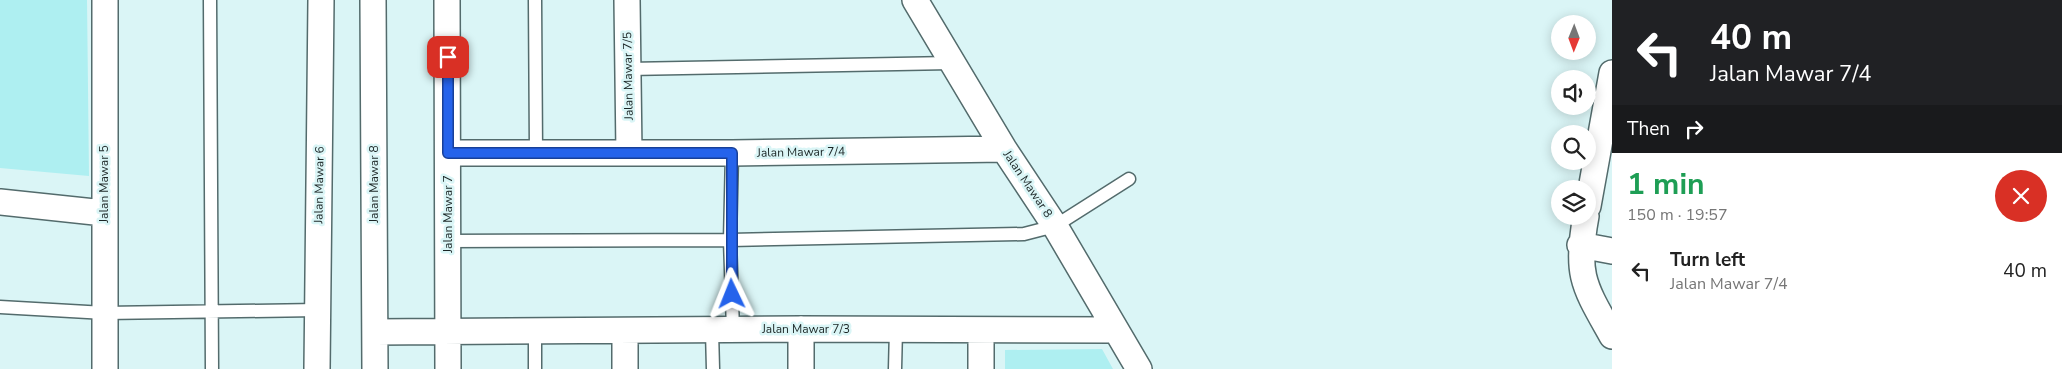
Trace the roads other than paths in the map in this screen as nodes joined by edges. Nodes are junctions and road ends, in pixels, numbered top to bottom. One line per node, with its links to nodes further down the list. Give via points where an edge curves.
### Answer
1 (105, 0): 21 (street, Jalan Mawar 5)
2 (210, 0): 31 (lane)
3 (321, 0): 29 (street, Jalan Mawar 6)
4 (373, 0): 37 (street, Jalan Mawar 8)
5 (447, 0): 15 (street, Jalan Mawar 7)
6 (535, 0): 14 (lane)
7 (627, 0): 10 (street, Jalan Mawar 7/5)
8 (915, 0): 9 (street, Jalan Mawar 8)
9 (951, 63): 10 (lane); 13 (street, Jalan Mawar 8)
10 (628, 69): 16 (street, Jalan Mawar 7/5)
11 (1612, 72): 12 (street)
12 (1607, 128): 19 (street)
13 (1004, 149): 17 (street, Jalan Mawar 7/4); 23 (street, Jalan Mawar 8)
14 (536, 152): 15 (street, Jalan Mawar 7/4); 16 (street, Jalan Mawar 7/4)
15 (448, 153): 24 (street, Jalan Mawar 7)
16 (628, 153): 17 (street, Jalan Mawar 7/4)
17 (732, 153): 25 (lane)
18 (1129, 180): 23 (lane)
19 (1594, 180)
20 (0, 202): 21 (street)
21 (104, 213): 30 (street, Jalan Mawar 5)
22 (1584, 225): 26 (street)
23 (1055, 226): 25 (lane, via 1024,234); 36 (street, Jalan Mawar 8)
24 (447, 240): 25 (lane); 40 (street, Jalan Mawar 7)
25 (730, 240): 34 (lane)
26 (1580, 245): 27 (street); 41 (street, via 1581,272 1588,292)
27 (1612, 251)
28 (0, 307): 30 (lane)
29 (318, 310): 31 (lane); 44 (street, Jalan Mawar 6)
30 (105, 313): 31 (lane); 42 (street, Jalan Mawar 5)
31 (212, 313): 43 (lane)
32 (801, 329): 33 (street, Jalan Mawar 7/3); 34 (street, Jalan Mawar 7/3); 50 (street)
33 (896, 329): 35 (street, Jalan Mawar 7/3); 51 (lane)
34 (723, 330): 39 (street, Jalan Mawar 7/3); 49 (lane)
35 (981, 330): 36 (street, Jalan Mawar 7/3); 52 (street)
36 (1116, 330): 53 (street, Jalan Mawar 8)
37 (375, 332): 40 (street, Jalan Mawar 7/3); 45 (street, Jalan Mawar 8)
38 (535, 332): 39 (street, Jalan Mawar 7/3); 40 (street, Jalan Mawar 7/3); 47 (lane)
39 (625, 332): 48 (street)
40 (448, 333): 46 (street, Jalan Mawar 7)
41 (1612, 336)
42 (105, 369)
43 (212, 369)
44 (317, 369)
45 (375, 369)
46 (448, 369)
47 (535, 369)
48 (625, 369)
49 (712, 369)
50 (801, 369)
51 (895, 369)
52 (981, 369)
53 (1139, 369)

